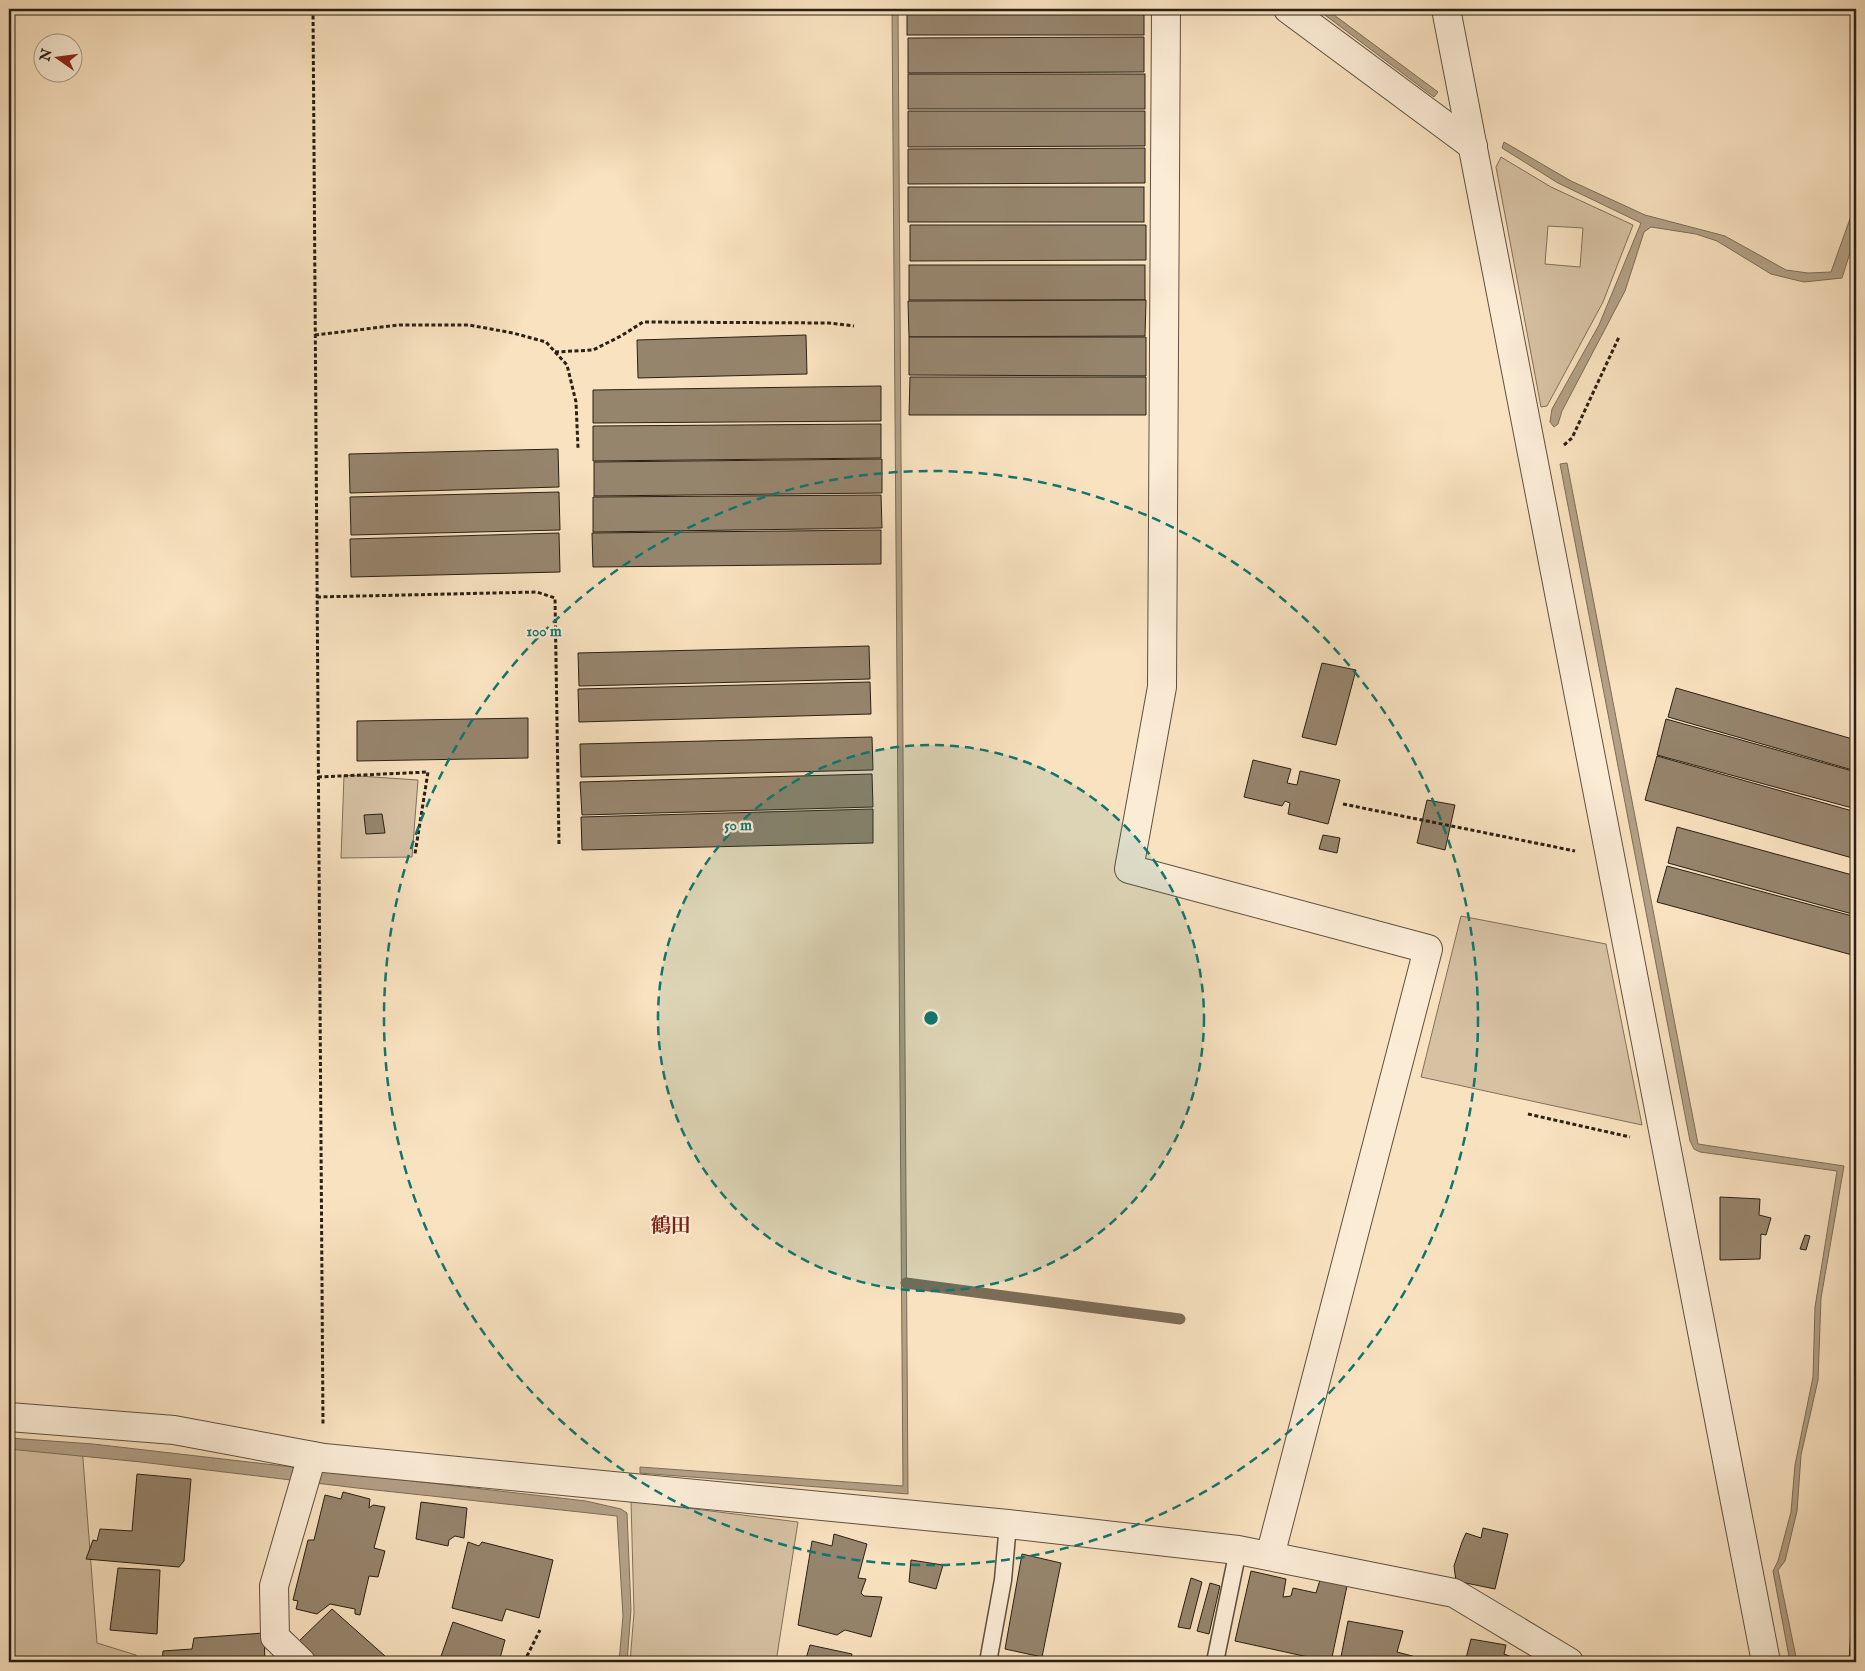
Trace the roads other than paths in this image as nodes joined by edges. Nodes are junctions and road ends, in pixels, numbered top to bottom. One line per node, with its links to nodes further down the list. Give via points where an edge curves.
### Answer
1 (1166, 9): 9 (street, via 1162,687 1129,869 1428,949)
2 (1288, 9): 4 (street)
3 (1446, 9): 4 (street)
4 (1473, 146): 14 (street)
5 (9, 1418): 6 (street, via 174,1430)
6 (318, 1457): 7 (street); 10 (street, via 274,1586 275,1637)
7 (1008, 1524): 8 (street); 11 (lane, via 1003,1580)
8 (1238, 1550): 9 (street); 12 (lane)
9 (1270, 1556): 13 (street, via 1454,1593)
10 (301, 1662)
11 (988, 1662)
12 (1215, 1662)
13 (1568, 1662)
14 (1766, 1662)

